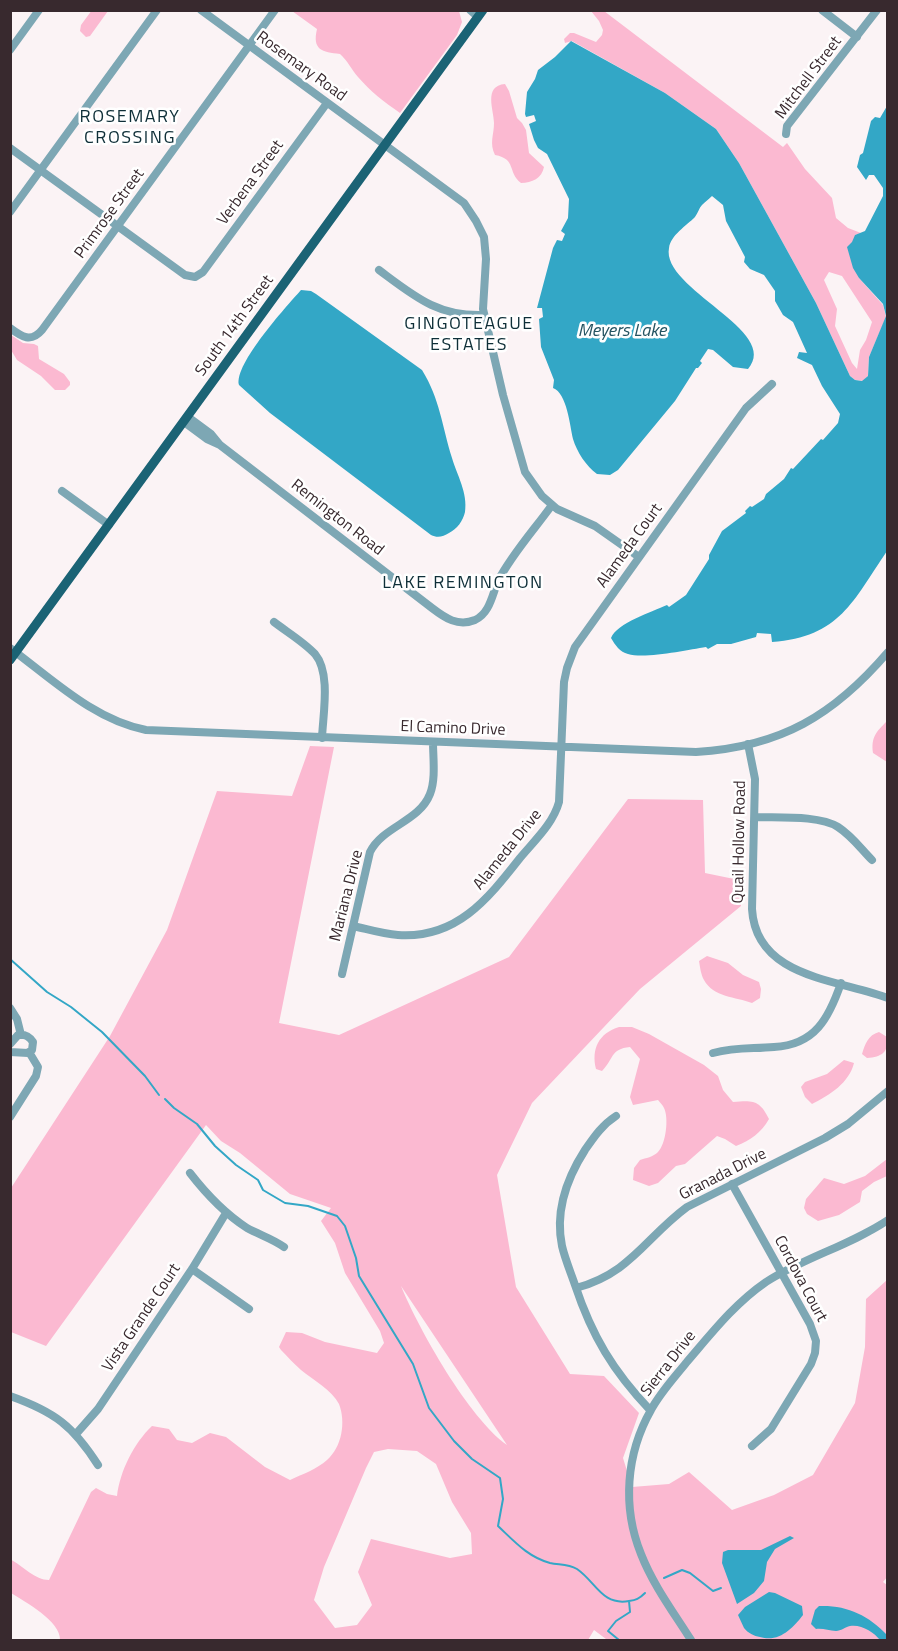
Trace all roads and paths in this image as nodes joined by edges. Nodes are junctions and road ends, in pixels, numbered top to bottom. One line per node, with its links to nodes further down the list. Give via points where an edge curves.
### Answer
1 (39, 10): 10 (street)
2 (157, 10): 15 (street)
3 (201, 10): 9 (street, Rosemary Road)
4 (275, 10): 9 (street, Primrose Street)
5 (822, 10): 8 (street)
6 (877, 10): 8 (street, Mitchell Street)
7 (477, 13): 13 (main road, South 14th Street)
8 (857, 37): 12 (street, Mitchell Street, via 787,126)
9 (249, 46): 11 (street, Rosemary Road); 17 (street, Primrose Street)
10 (10, 50)
11 (327, 103): 13 (street, Rosemary Road); 17 (street, Verbena Street, via 203,272 195,277 185,275)
12 (786, 134)
13 (386, 145): 19 (street, Rosemary Road, via 455,195 476,220 486,247); 22 (main road, South 14th Street)
14 (10, 148): 15 (street)
15 (41, 170): 16 (street); 17 (street)
16 (10, 212)
17 (117, 226): 20 (street, Primrose Street, via 34,338 23,337)
18 (379, 270): 19 (street, via 439,309)
19 (484, 315): 24 (street, Rosemary Road, via 522,463 530,481)
20 (10, 328)
21 (772, 384): 26 (street, Alameda Court, via 746,408)
22 (186, 420): 24 (street, Remington Road, via 211,434 220,445 441,615 454,621 469,622 487,609 501,575); 25 (main road, South 14th Street)
23 (62, 491): 25 (street)
24 (552, 505): 26 (street, via 595,526)
25 (109, 525): 29 (main road, South 14th Street)
26 (639, 556): 33 (street, Alameda Court, via 570,659 564,682)
27 (274, 622): 30 (street, via 313,652 321,664)
28 (888, 652): 32 (street, El Camino Drive, via 858,685 818,717)
29 (12, 654): 30 (street, El Camino Drive, via 124,726 153,731)
30 (322, 738): 31 (street, El Camino Drive)
31 (433, 742): 33 (street, El Camino Drive); 36 (street, Mariana Drive, via 430,794 418,812 372,846)
32 (748, 744): 33 (street, El Camino Drive, via 696,752); 34 (street, Quail Hollow Road, via 755,779)
33 (562, 747): 36 (street, Alameda Drive, via 555,814 482,904 458,921 432,932 397,935)
34 (755, 817): 35 (street, via 832,824 849,835); 38 (street, Quail Hollow Road, via 752,909 760,939 772,955 788,966)
35 (872, 861)
36 (352, 926): 37 (street, Mariana Drive)
37 (342, 974)
38 (841, 983): 39 (street, Quail Hollow Road); 45 (street, via 826,1019 808,1036 779,1047 738,1047)
39 (888, 998)
40 (10, 1008): 41 (street)
41 (21, 1035): 42 (street); 44 (street, via 33,1042)
42 (10, 1044)
43 (10, 1052): 44 (street)
44 (30, 1052): 48 (street, via 38,1067 36,1076)
45 (713, 1053)
46 (888, 1091): 50 (street, Granada Drive, via 833,1134)
47 (616, 1116): 56 (street, via 597,1133 578,1161 564,1196 561,1240)
48 (10, 1117)
49 (190, 1173): 51 (street)
50 (732, 1184): 55 (street, Cordova Court); 56 (street, Granada Drive, via 675,1216 620,1269)
51 (226, 1213): 53 (street); 54 (street, Vista Grande Court)
52 (888, 1220): 55 (street, Sierra Drive)
53 (284, 1247)
54 (192, 1269): 57 (street); 60 (street, Vista Grande Court, via 98,1409)
55 (782, 1273): 59 (street, Sierra Drive, via 754,1291 725,1318); 61 (street, Cordova Court, via 814,1333 815,1353 771,1429)
56 (576, 1288): 59 (street, via 602,1350)
57 (249, 1309)
58 (10, 1396): 60 (street, via 49,1412)
59 (650, 1410): 63 (street, Sierra Drive, via 630,1470 631,1518 648,1571)
60 (76, 1434): 62 (street)
61 (752, 1446)
62 (98, 1465)
63 (691, 1641)

